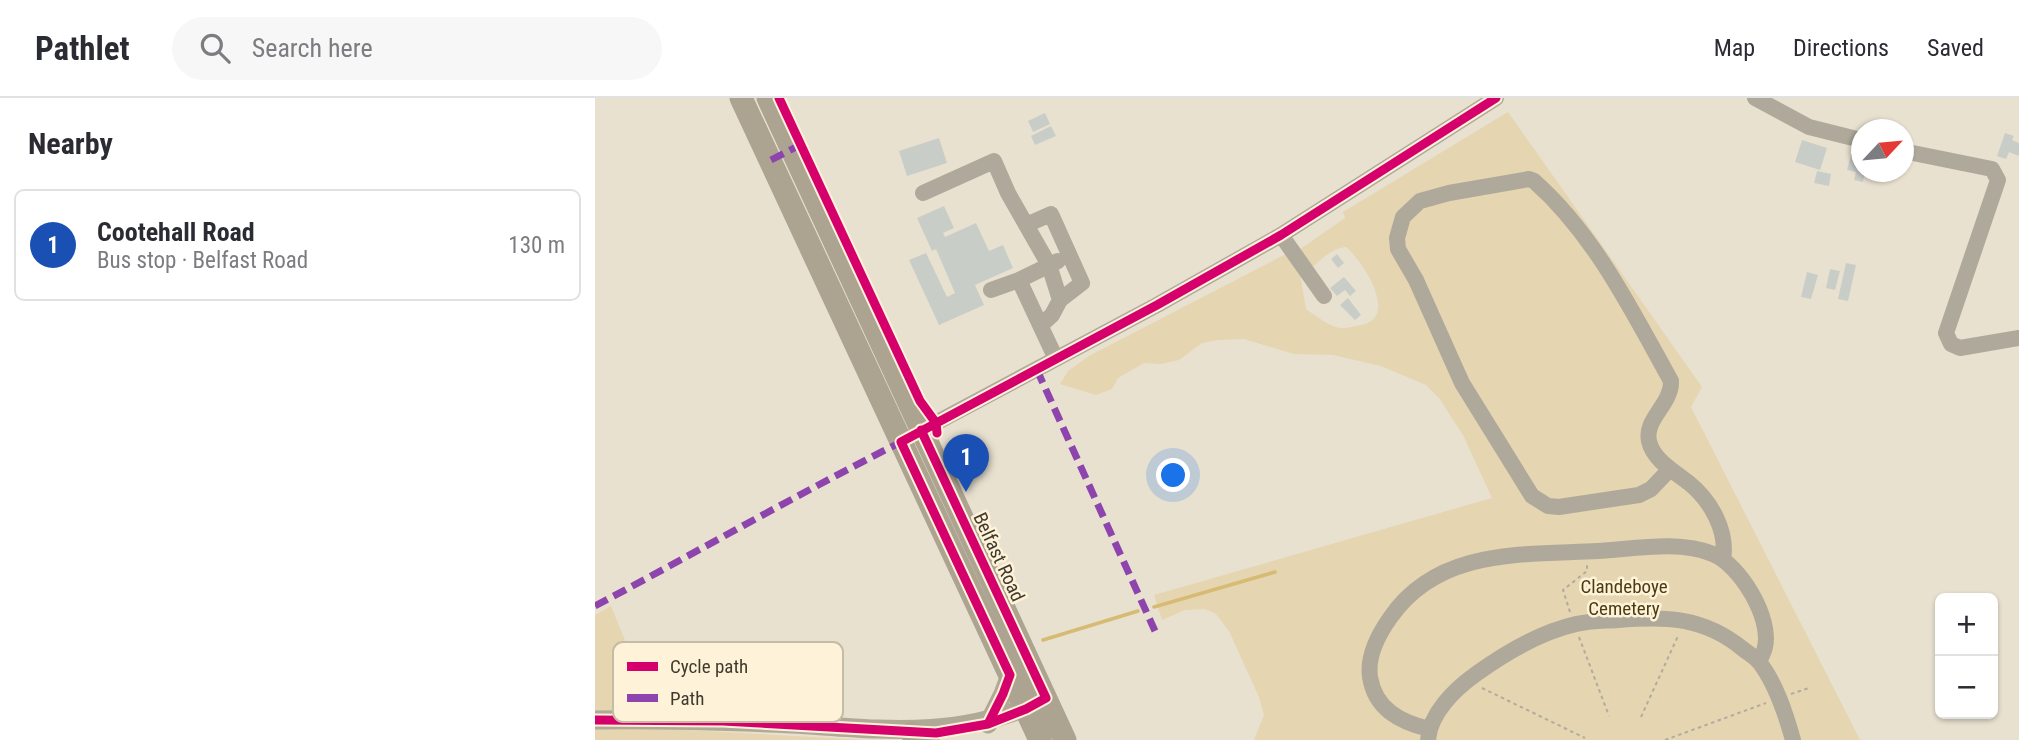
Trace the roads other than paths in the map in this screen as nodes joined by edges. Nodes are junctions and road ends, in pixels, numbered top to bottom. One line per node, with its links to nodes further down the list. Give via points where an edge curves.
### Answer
1 (741, 98): 20 (highway, Belfast Road)
2 (768, 98): 19 (highway, Belfast Road)
3 (1496, 98): 9 (street)
4 (1755, 98): 5 (street, via 1809,127)
5 (1851, 138)
6 (1914, 153): 17 (street, via 1992,169 1998,180 1946,333 1951,344 1960,348)
7 (923, 193): 8 (street, via 994,162)
8 (1026, 225): 10 (street, via 1051,214); 11 (street)
9 (1281, 235): 14 (street); 18 (street)
10 (1069, 255): 11 (street); 15 (street, via 1082,283)
11 (1049, 265): 12 (street); 15 (street)
12 (1019, 280): 13 (street); 16 (street)
13 (991, 290)
14 (1324, 296)
15 (1060, 300): 16 (street)
16 (1041, 325): 18 (street)
17 (2019, 338)
18 (1056, 359): 19 (street)
19 (921, 430): 20 (street); 25 (highway, Belfast Road)
20 (901, 442): 24 (highway, Belfast Road)
21 (1670, 469): 21 (street, via 1639,495 1559,508 1532,496 1462,383 1398,249 1400,226 1411,208 1449,193 1529,179 1564,209 1618,288 1671,381 1671,393 1648,435 1655,455); 22 (street, via 1713,510)
22 (1723, 560): 23 (street, via 1745,581 1763,623 1766,645); 30 (street, via 1699,550 1673,547 1519,555 1472,562 1426,581 1410,593 1384,626 1372,652 1370,672 1375,696 1385,710)
23 (1759, 662): 30 (street, via 1715,629 1686,620 1636,618 1575,624 1525,644 1466,681 1449,698); 34 (street)
24 (1010, 675): 25 (highway, Belfast Road); 29 (main road)
25 (1036, 704): 29 (main road); 32 (highway, Belfast Road); 33 (highway, Belfast Road)
26 (595, 720): 27 (main road)
27 (613, 720)
28 (748, 722): 31 (main road)
29 (988, 724): 31 (main road)
30 (1428, 734)
31 (920, 737)
32 (1039, 740)
33 (1065, 740)
34 (1793, 740)

